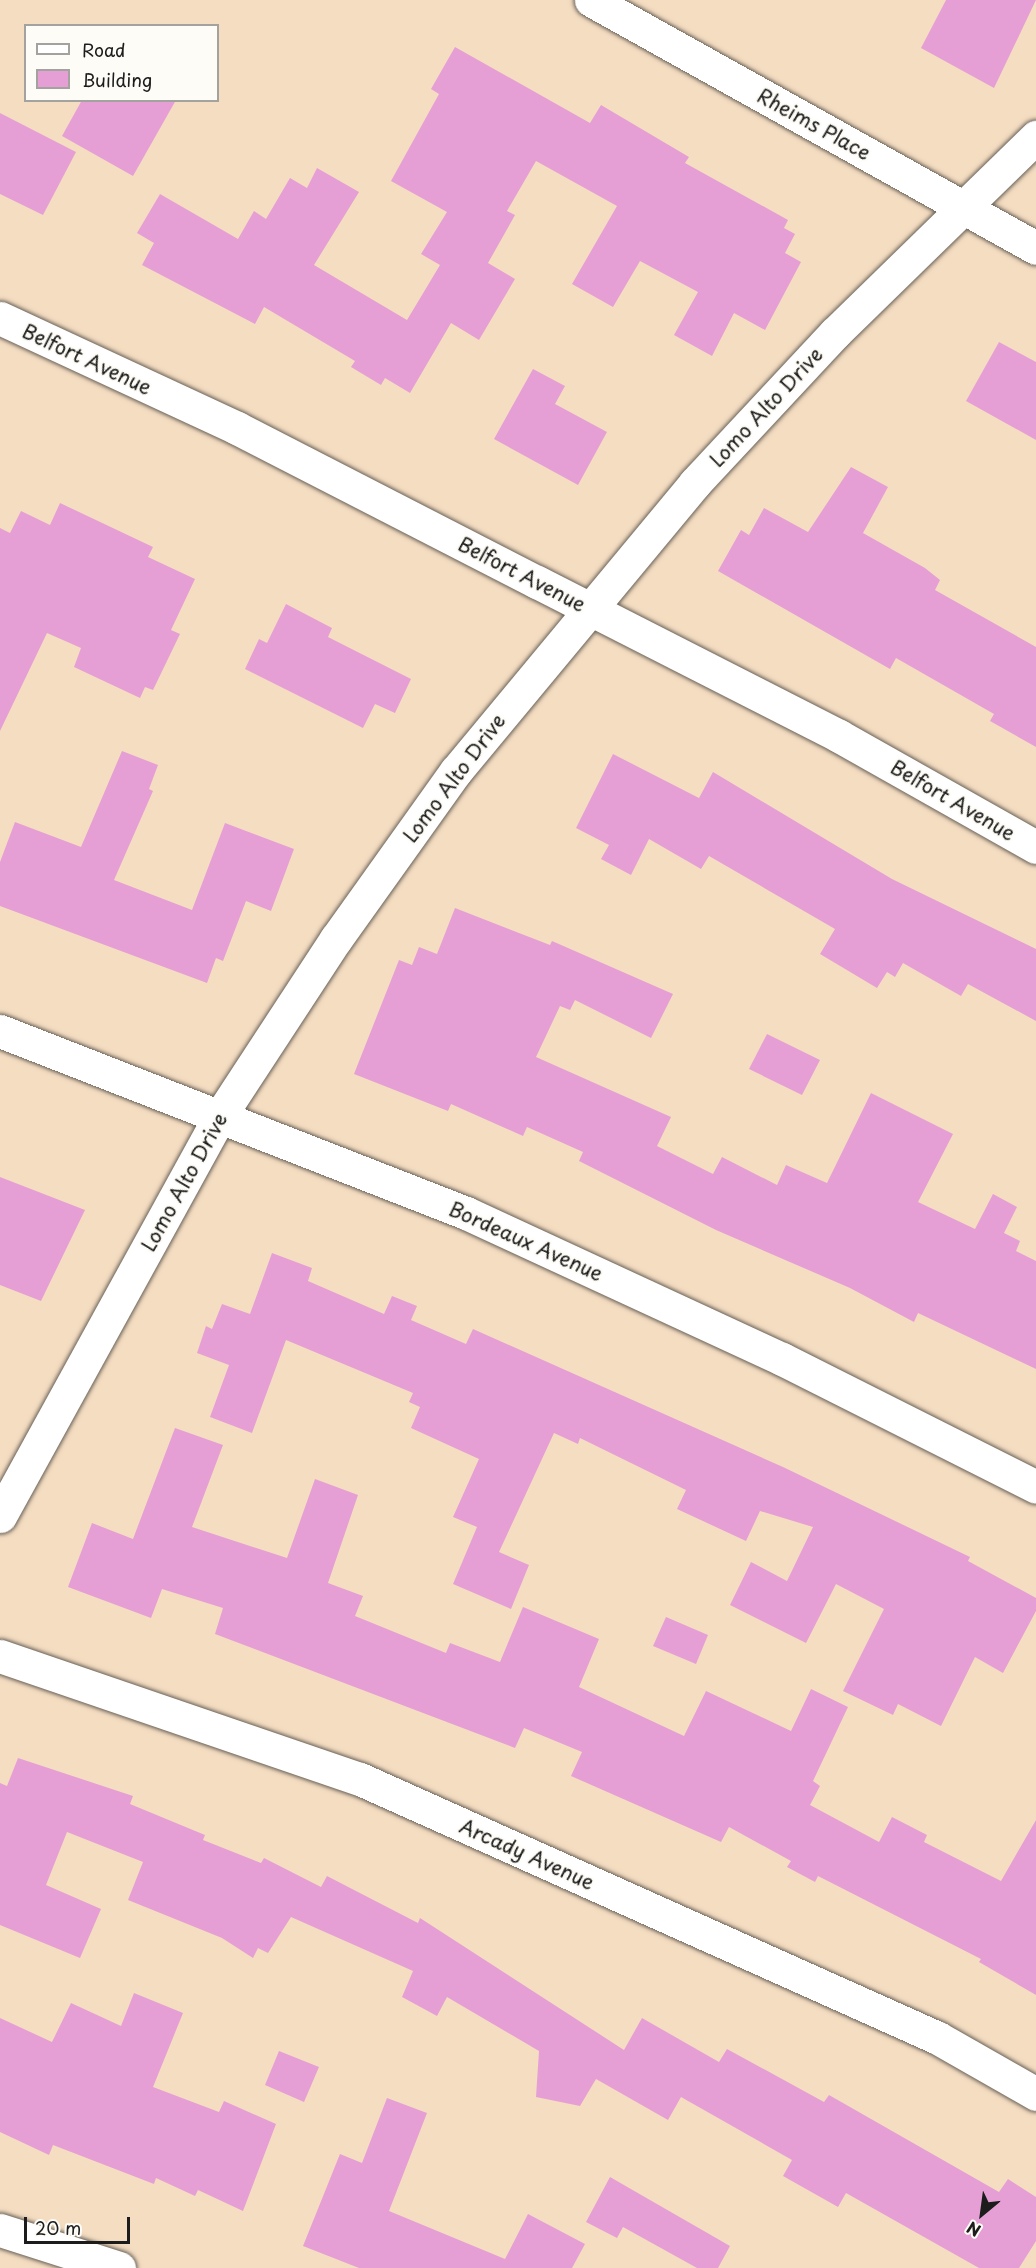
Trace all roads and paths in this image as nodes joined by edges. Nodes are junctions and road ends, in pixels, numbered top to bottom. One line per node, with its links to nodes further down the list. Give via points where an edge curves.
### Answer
1 (591, 0): 3 (street, Rheims Place)
2 (1036, 137): 3 (street, Lomo Alto Drive)
3 (962, 207): 4 (street, Rheims Place); 6 (street, Lomo Alto Drive, via 703,474)
4 (1036, 248)
5 (0, 318): 6 (street, Belfort Avenue, via 237,428)
6 (588, 607): 7 (street, Belfort Avenue, via 839,736); 9 (street, Lomo Alto Drive, via 443,790)
7 (1036, 848)
8 (0, 1032): 9 (street, Bordeaux Avenue)
9 (220, 1116): 10 (street, Bordeaux Avenue, via 466,1213 782,1359); 11 (street, Lomo Alto Drive)
10 (1036, 1487)
11 (0, 1516)
12 (0, 1656): 13 (street, Arcady Avenue, via 360,1779 938,2038)
13 (1036, 2094)
14 (0, 2230): 15 (street)
15 (119, 2268)

